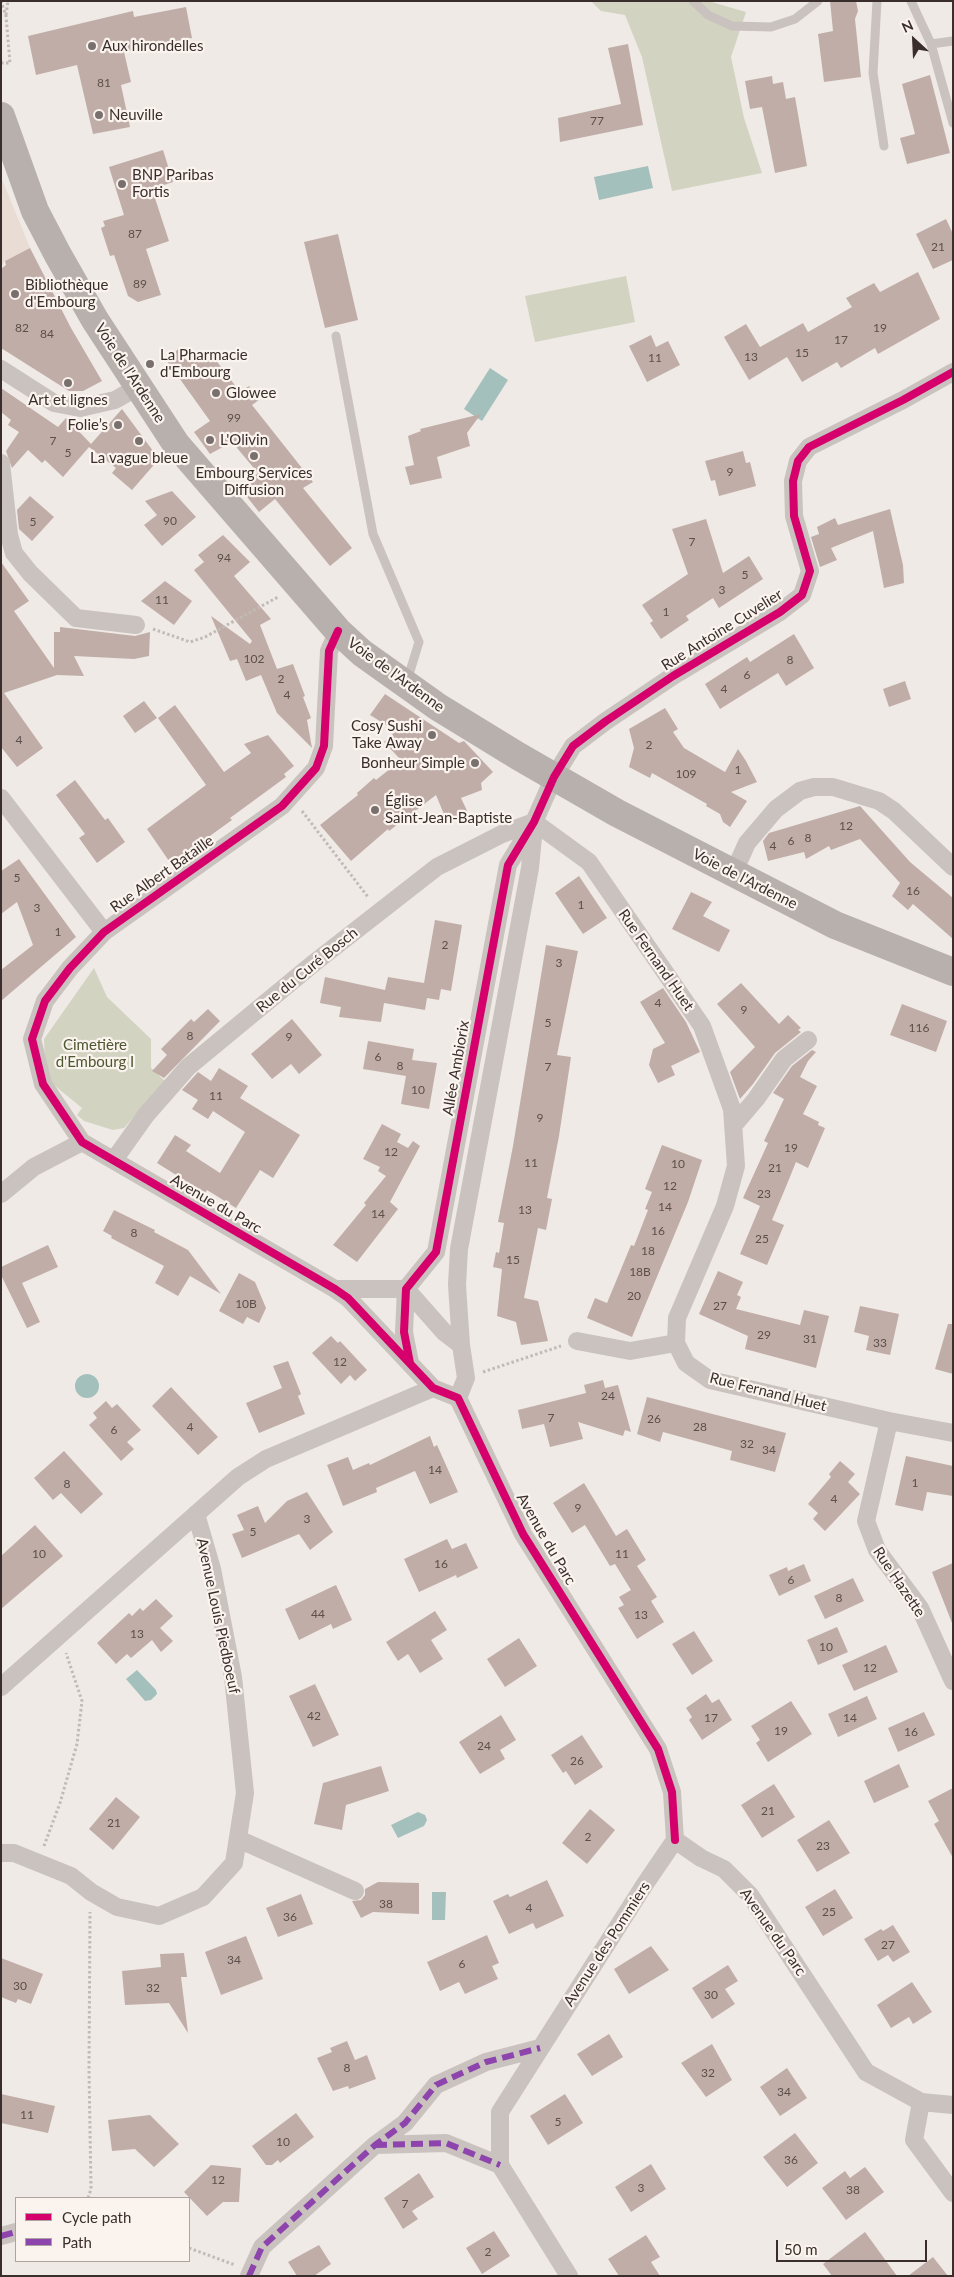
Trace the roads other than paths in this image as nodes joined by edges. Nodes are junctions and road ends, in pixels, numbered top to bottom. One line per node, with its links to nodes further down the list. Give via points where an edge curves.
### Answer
1 (693, 1): 2 (lane, via 708,15 732,26 771,27 795,19)
2 (818, 1)
3 (877, 1): 9 (lane, via 874,73)
4 (911, 1): 6 (lane)
5 (953, 41): 6 (lane)
6 (931, 44): 8 (lane)
7 (1, 116): 13 (main road, Voie de l'Ardenne, via 35,211 91,312)
8 (953, 123)
9 (884, 146)
10 (336, 336): 17 (lane, via 373,534 419,642)
11 (1, 369): 13 (street, via 54,403 80,408 115,400)
12 (953, 372): 18 (street, Rue Antoine Cuvelier, via 809,447 798,461 793,481 794,516 810,571 802,595 600,726 573,746)
13 (138, 387): 16 (main road, Voie de l'Ardenne, via 176,444)
14 (1, 463): 15 (street, via 9,535 14,553 30,573 76,618)
15 (136, 625)
16 (338, 631): 17 (main road, Voie de l'Ardenne, via 362,653); 23 (street, Rue Albert Bataille, via 329,651 324,746 316,768 282,806)
17 (406, 684): 18 (main road, Voie de l'Ardenne)
18 (554, 777): 20 (street, Allée Ambiorix); 22 (main road, Voie de l'Ardenne)
19 (1, 798): 23 (street)
20 (534, 822): 26 (street, Rue Fernand Huet, via 589,862 702,1026 732,1109); 28 (street, Rue du Curé Bosch, via 502,834 437,867 314,963 188,1068 146,1115); 31 (street, Allée Ambiorix, via 508,865 436,1252); 34 (street, Allée Ambiorix, via 530,868 459,1249 457,1285)
21 (953, 867): 22 (street, via 894,811 879,801 833,787 814,787 800,792 776,809 747,843)
22 (733, 874): 24 (main road, Voie de l'Ardenne, via 835,925)
23 (104, 932): 27 (street, Rue Albert Bataille, via 45,1001 32,1039 43,1084)
24 (953, 972)
25 (808, 1040): 26 (street, via 784,1059)
26 (733, 1126): 33 (street, Rue Fernand Huet, via 736,1166 725,1206 677,1318)
27 (82, 1142): 28 (street, Avenue du Parc); 29 (street, via 34,1166)
28 (114, 1160): 30 (street, Avenue du Parc)
29 (1, 1194)
30 (335, 1289): 31 (street); 35 (street, Avenue du Parc, via 348,1298)
31 (406, 1289): 34 (street, via 444,1332); 35 (street, via 404,1332)
32 (577, 1341): 33 (street, via 630,1351)
33 (676, 1343): 38 (street, Rue Fernand Huet, via 686,1363 710,1380)
34 (461, 1345): 37 (street, via 466,1378)
35 (410, 1363): 36 (street, Avenue du Parc)
36 (433, 1388): 37 (street, Avenue du Parc); 40 (street, Avenue Louis Piedboeuf, via 266,1459 238,1477)
37 (458, 1398): 44 (street, Avenue du Parc, via 523,1534 658,1749 672,1792)
38 (890, 1421): 39 (street, Rue Fernand Huet); 41 (street, Rue Hazette, via 866,1521 877,1550 920,1608)
39 (953, 1433)
40 (196, 1514): 42 (street, Avenue Louis Piedboeuf); 43 (street, Avenue Louis Piedboeuf, via 212,1569 234,1677 245,1793)
41 (953, 1681)
42 (1, 1687)
43 (238, 1839): 45 (street, Avenue Louis Piedboeuf, via 234,1863 203,1897 159,1916 118,1907 71,1876 14,1853); 46 (street)
44 (675, 1840): 47 (street, Avenue des Pommiers); 48 (street, Avenue du Parc, via 724,1869 750,1895 866,2072)
45 (1, 1853)
46 (356, 1891)
47 (540, 2048): 50 (street, via 486,2062 436,2085 405,2123); 51 (street, Avenue des Pommiers, via 500,2112)
48 (921, 2102): 49 (street); 52 (street, via 914,2140)
49 (953, 2105)
50 (376, 2145): 51 (street, via 446,2143); 55 (street, via 262,2248)
51 (500, 2165): 56 (street)
52 (953, 2193)
53 (15, 2232): 54 (street)
54 (1, 2236)
55 (250, 2273)
56 (569, 2276)

